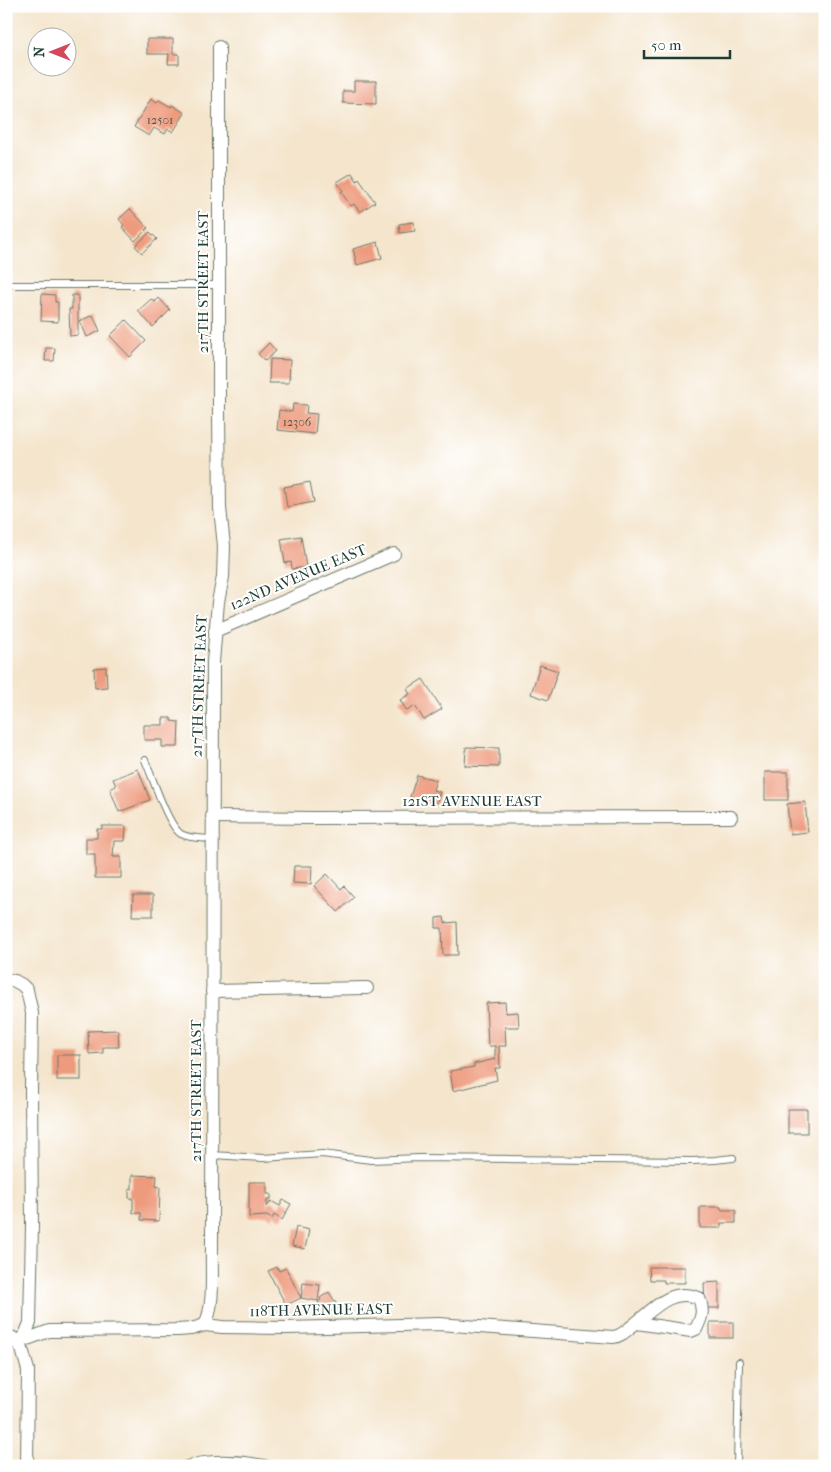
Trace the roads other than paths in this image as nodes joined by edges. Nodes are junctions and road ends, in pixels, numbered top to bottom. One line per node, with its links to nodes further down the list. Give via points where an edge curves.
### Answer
1 (219, 47): 3 (street, 217TH STREET EAST)
2 (6, 285): 3 (lane)
3 (219, 285): 5 (street, 217TH STREET EAST, via 220,498 224,546)
4 (394, 554): 5 (street, 122ND AVENUE EAST)
5 (215, 631): 7 (street, 217TH STREET EAST)
6 (145, 760): 9 (lane, via 172,825 181,834)
7 (212, 817): 8 (street, 121ST AVENUE EAST); 9 (street, 217TH STREET EAST)
8 (732, 817)
9 (212, 839): 12 (street, 217TH STREET EAST)
10 (6, 979): 18 (street, via 27,990 32,1013 30,1324)
11 (367, 988): 12 (street)
12 (212, 991): 13 (street, 217TH STREET EAST)
13 (212, 1155): 14 (lane, via 263,1158 332,1154 371,1160 693,1161); 16 (street, 217TH STREET EAST, via 210,1306)
14 (733, 1158)
15 (637, 1322): 15 (street, 118TH AVENUE EAST, via 666,1298 690,1295 700,1298 703,1306 696,1329); 16 (street, 118TH AVENUE EAST, via 613,1337 439,1324 287,1328)
16 (204, 1325): 18 (street, 118TH AVENUE EAST, via 178,1330 49,1331)
17 (6, 1335): 18 (street)
18 (17, 1343): 20 (street, via 28,1370)
19 (739, 1362): 23 (lane)
20 (27, 1466)
21 (182, 1466): 22 (lane, via 206,1459 248,1460)
22 (274, 1466)
23 (737, 1466)

